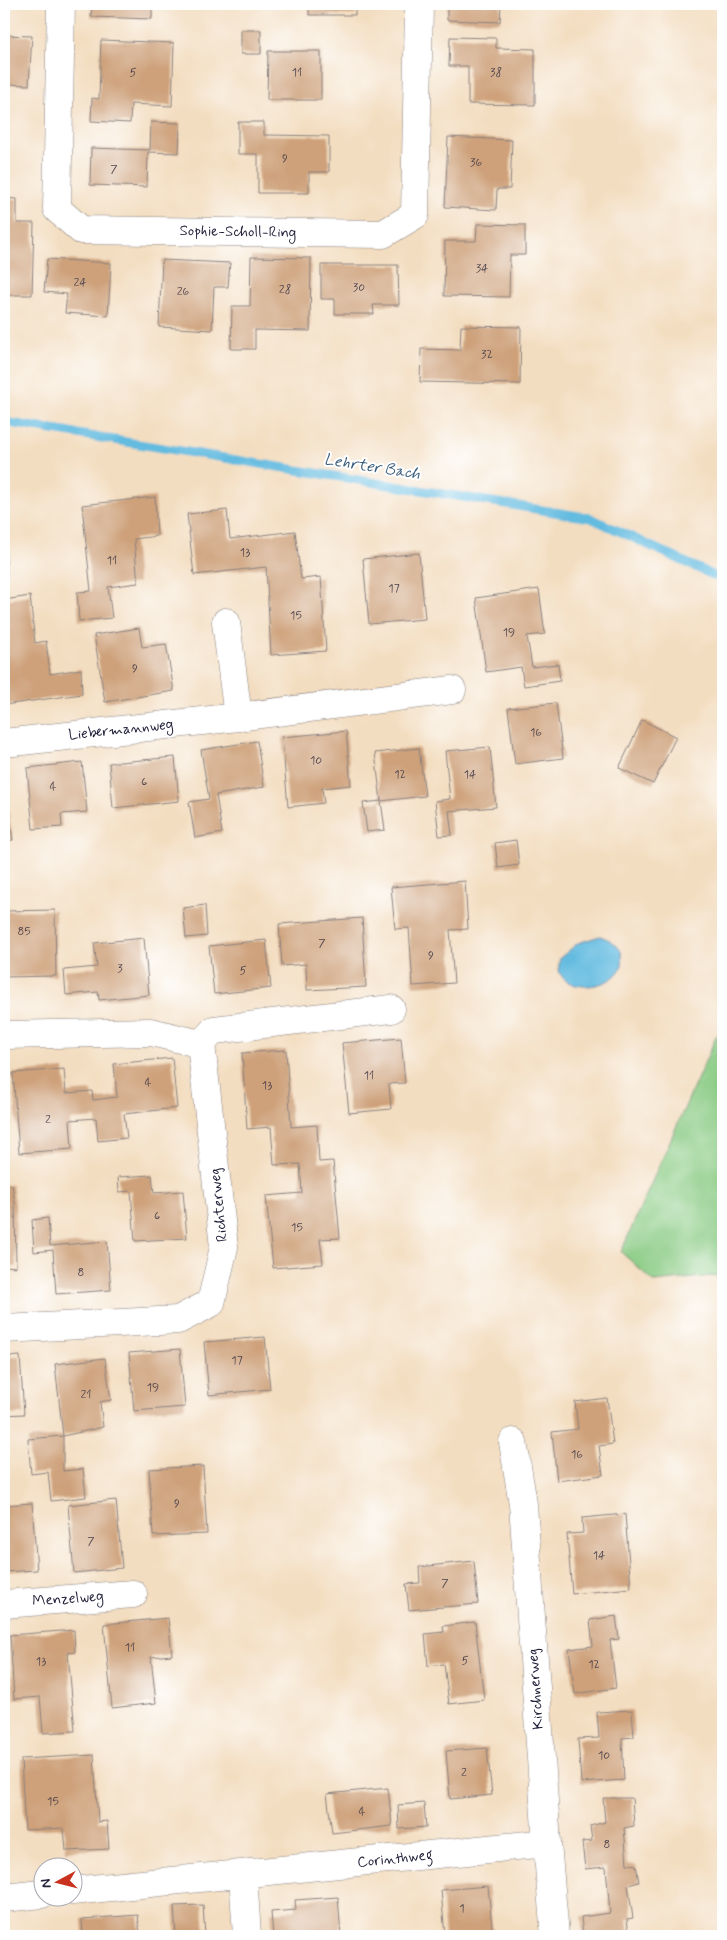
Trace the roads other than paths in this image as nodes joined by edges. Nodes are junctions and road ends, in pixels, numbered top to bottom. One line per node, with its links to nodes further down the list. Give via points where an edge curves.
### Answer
1 (61, 4): 2 (street, Sophie-Scholl-Ring, via 57,209 81,230 383,234 414,215)
2 (419, 4)
3 (226, 622): 5 (street)
4 (452, 690): 5 (street, Liebermannweg)
5 (238, 717): 6 (street, Liebermannweg)
6 (4, 743)
7 (391, 1009): 9 (street, via 214,1030)
8 (4, 1036): 9 (street, via 151,1032)
9 (202, 1044): 10 (street, Richterweg, via 224,1247 211,1304 178,1320)
10 (4, 1329)
11 (513, 1442): 14 (street, Kirchnerweg, via 523,1504)
12 (133, 1594): 13 (street, Menzelweg)
13 (4, 1604)
14 (547, 1843): 15 (street, Corinthweg); 20 (street, Kirchnerweg)
15 (243, 1874): 16 (street, Corinthweg); 19 (street)
16 (82, 1890)
17 (32, 1895): 18 (street)
18 (4, 1898)
19 (247, 1936)
20 (555, 1936)

